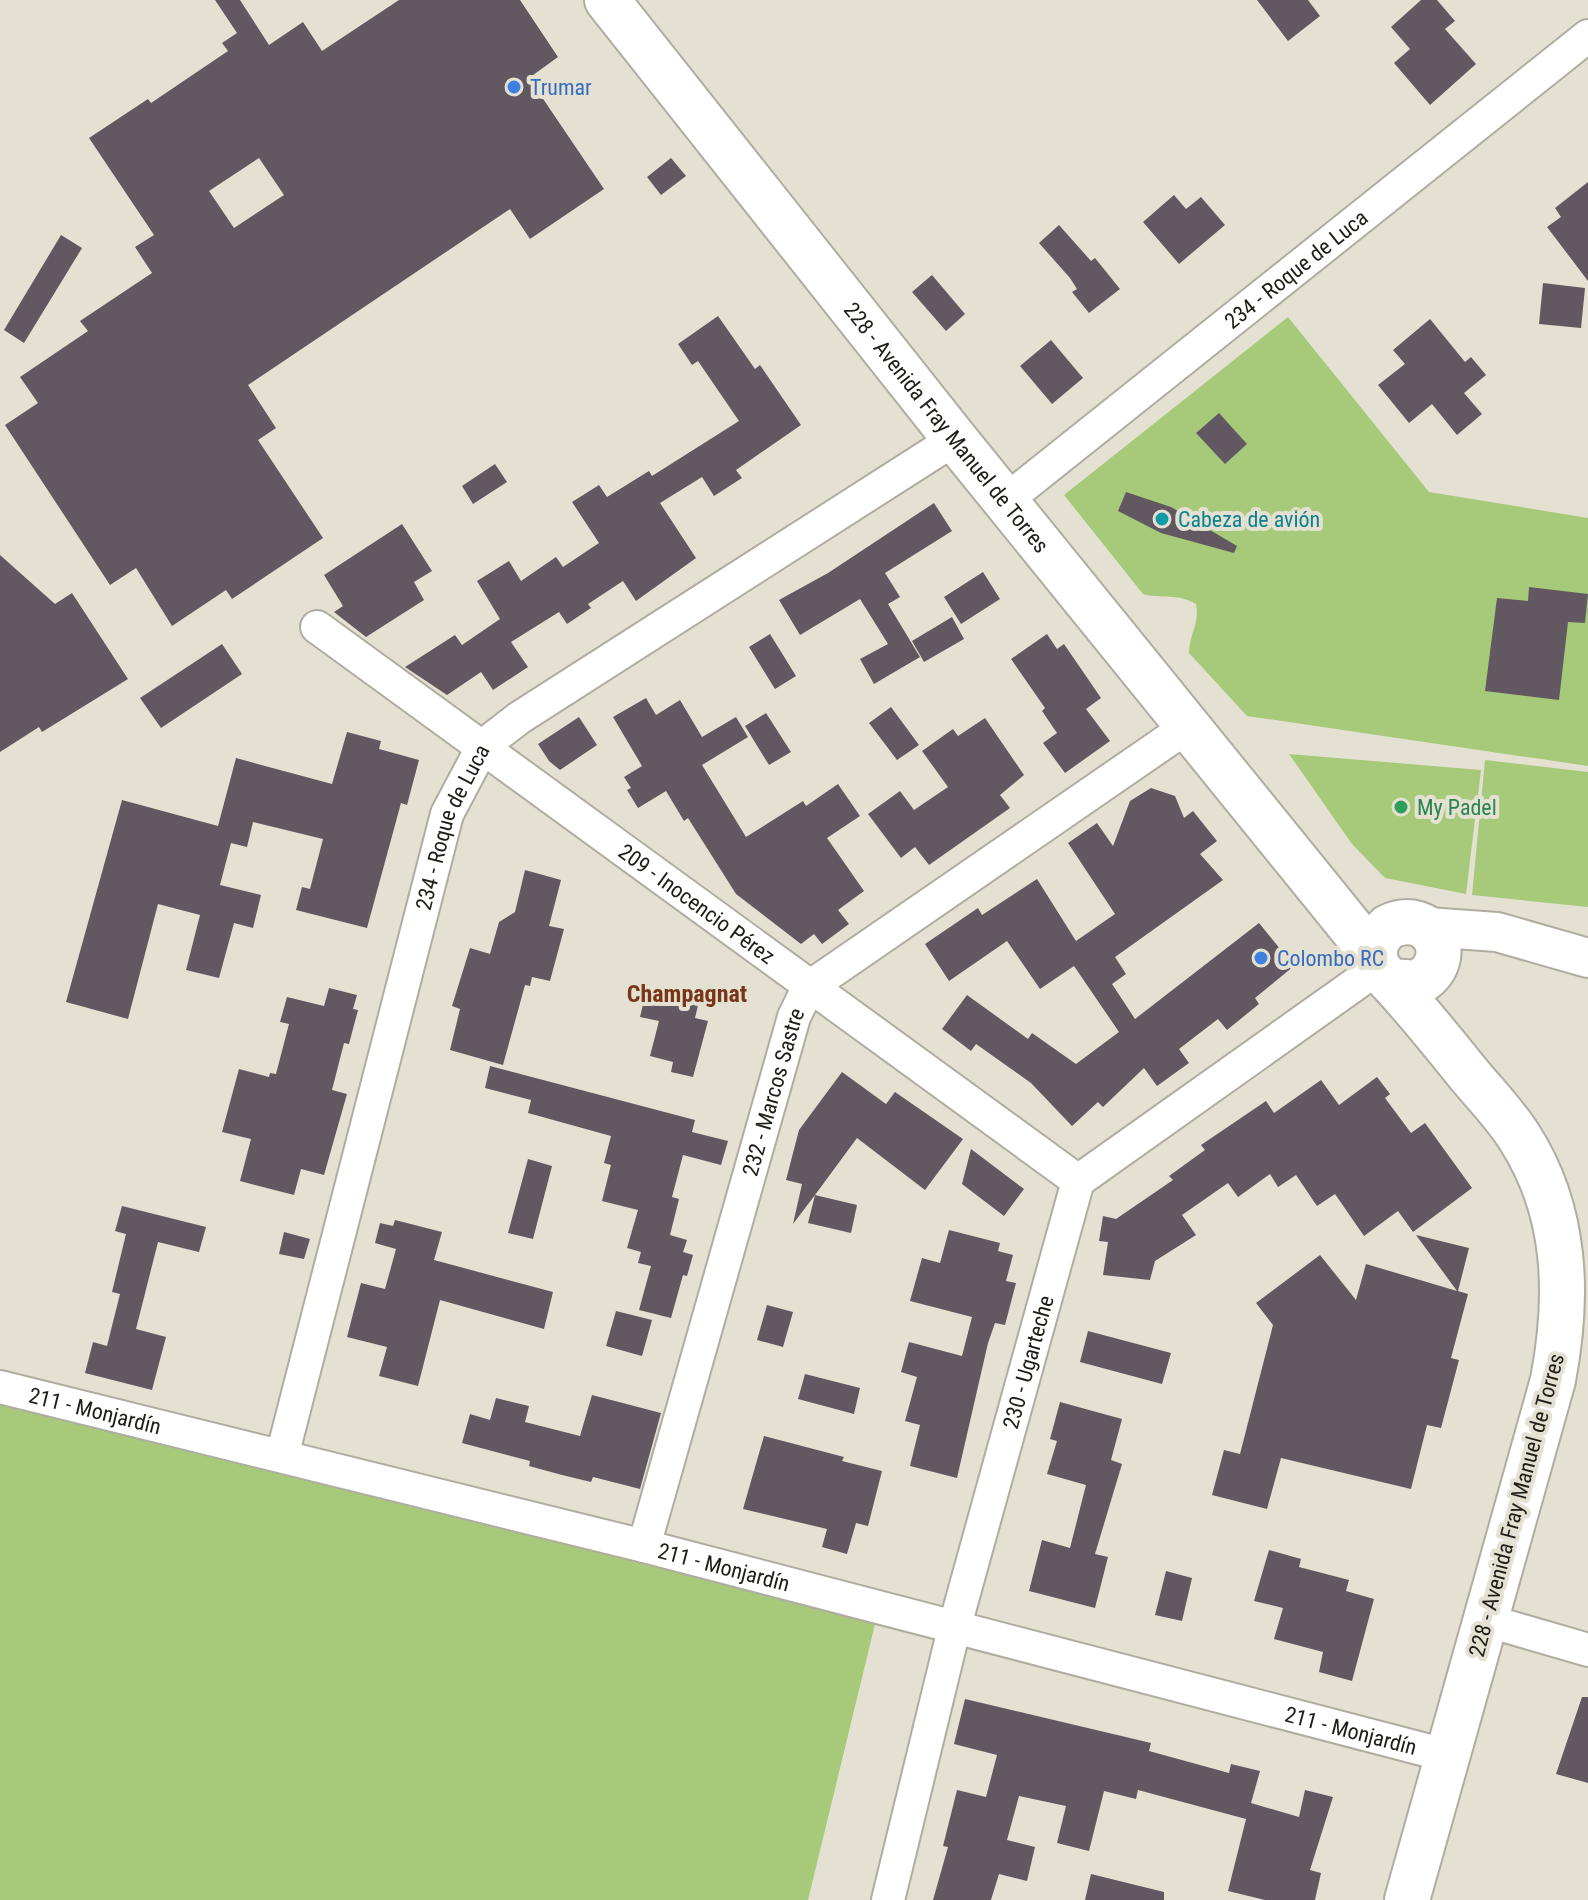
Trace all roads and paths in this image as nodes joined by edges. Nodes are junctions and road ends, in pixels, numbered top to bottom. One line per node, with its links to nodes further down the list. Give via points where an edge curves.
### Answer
1 (607, 0): 3 (main road, 228 - Avenida Fray Manuel de Torres)
2 (1588, 36): 4 (street, 234 - Roque de Luca)
3 (955, 439): 4 (main road, 228 - Avenida Fray Manuel de Torres); 7 (street, 234 - Roque de Luca)
4 (1005, 501): 6 (main road, 228 - Avenida Fray Manuel de Torres)
5 (317, 627): 7 (street, 209 - Inocencio Pérez)
6 (1187, 727): 8 (main road, 228 - Avenida Fray Manuel de Torres); 12 (street, 232 - Marcos Sastre)
7 (483, 746): 12 (street, 209 - Inocencio Pérez); 16 (street, 234 - Roque de Luca, via 447,814)
8 (1288, 852): 9 (main road, 228 - Avenida Fray Manuel de Torres); 11 (main road, 228 - Avenida Fray Manuel de Torres)
9 (1426, 945): 10 (street, via 1497,932); 11 (main road, via 1418,983 1399,984); 11 (main road, via 1388,927 1380,935); 13 (main road, 228 - Avenida Fray Manuel de Torres)
10 (1588, 958)
11 (1381, 968): 13 (main road, 228 - Avenida Fray Manuel de Torres); 14 (street)
12 (808, 988): 14 (street, 209 - Inocencio Pérez); 17 (street, 232 - Marcos Sastre, via 794,1017)
13 (1442, 1041): 18 (main road, 228 - Avenida Fray Manuel de Torres, via 1519,1136 1541,1177 1555,1215 1563,1269 1553,1380)
14 (1078, 1181): 19 (street, 230 - Ugarteche)
15 (0, 1387): 16 (street, 211 - Monjardín)
16 (282, 1456): 17 (street, 211 - Monjardín)
17 (644, 1546): 19 (street, 211 - Monjardín)
18 (1485, 1620): 20 (street); 21 (main road, 228 - Avenida Fray Manuel de Torres)
19 (954, 1629): 21 (street, 211 - Monjardín); 22 (street, 230 - Ugarteche)
20 (1588, 1650)
21 (1445, 1755): 23 (main road, 228 - Avenida Fray Manuel de Torres)
22 (888, 1900)
23 (1407, 1900)

